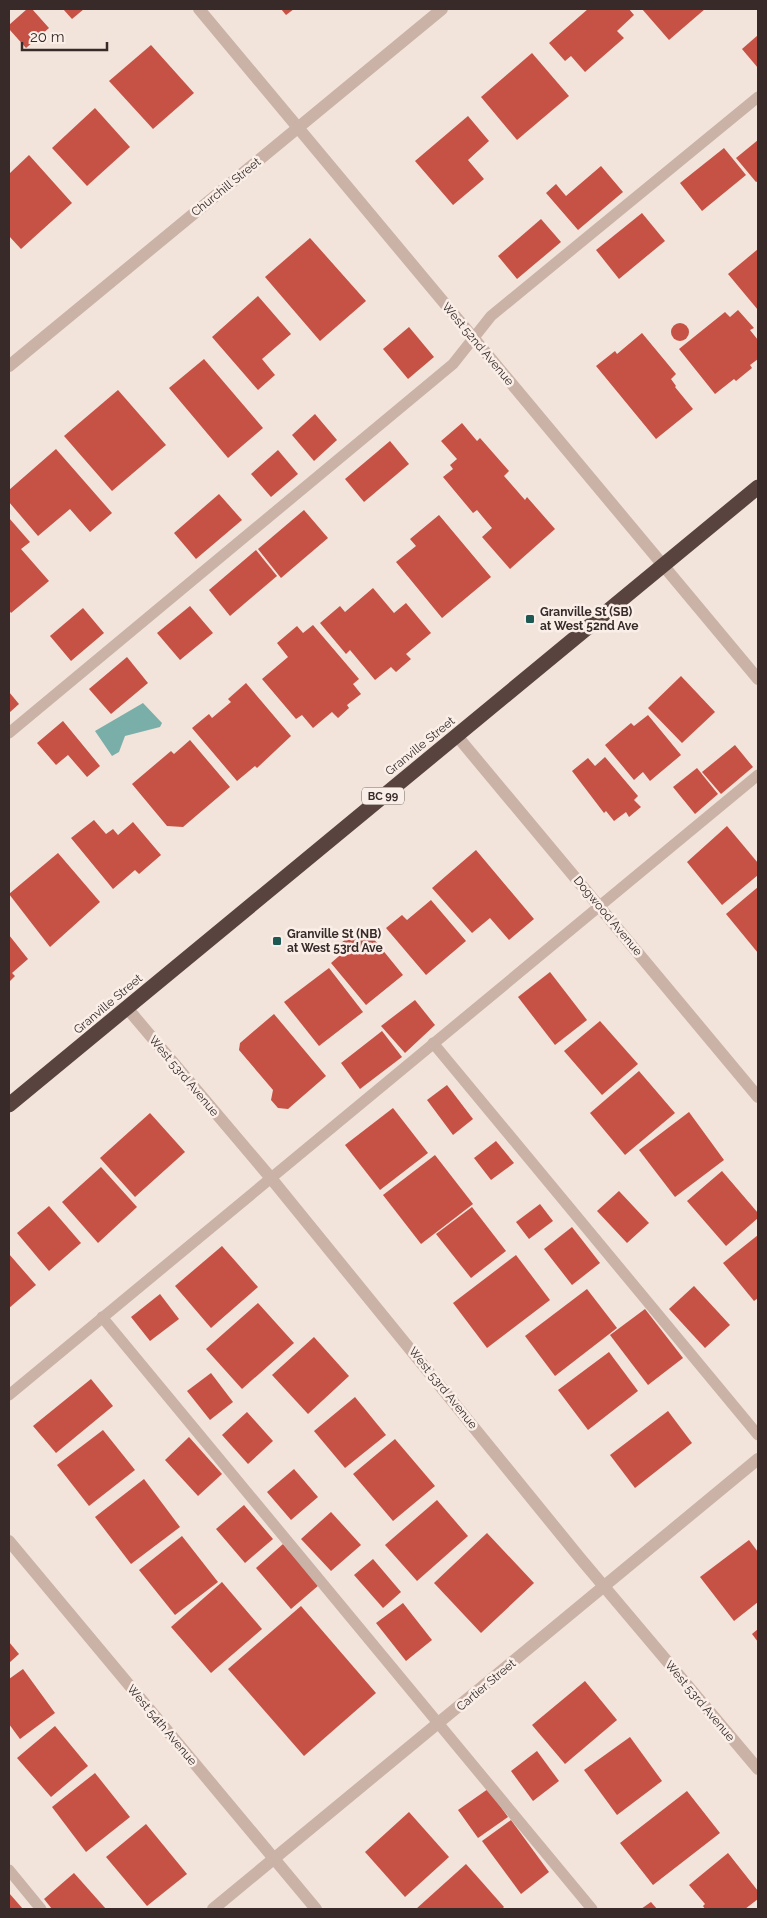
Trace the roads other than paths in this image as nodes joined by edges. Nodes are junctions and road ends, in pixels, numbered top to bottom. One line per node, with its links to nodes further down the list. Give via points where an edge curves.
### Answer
1 (199, 9): 4 (street, West 52nd Avenue)
2 (442, 9): 4 (street, Churchill Street)
3 (758, 97): 5 (lane, via 491,316)
4 (298, 128): 5 (street, West 52nd Avenue); 6 (street, Churchill Street)
5 (473, 339): 8 (street, West 52nd Avenue); 10 (lane, via 453,364)
6 (9, 366)
7 (758, 487): 8 (highway, Granville Street / BC 99)
8 (664, 565): 9 (street, West 52nd Avenue); 11 (highway, Granville Street / BC 99)
9 (758, 678)
10 (9, 733)
11 (457, 736): 13 (street, Dogwood Avenue); 14 (highway, Granville Street / BC 99)
12 (758, 775): 13 (lane)
13 (599, 906): 15 (lane); 16 (street, Dogwood Avenue)
14 (127, 1008): 17 (highway, Granville Street / BC 99); 18 (street, West 53rd Avenue)
15 (433, 1043): 18 (lane); 21 (lane)
16 (758, 1097)
17 (9, 1105)
18 (270, 1177): 19 (lane); 24 (street, West 53rd Avenue)
19 (102, 1317): 20 (lane); 25 (lane)
20 (9, 1395)
21 (758, 1435)
22 (758, 1459): 24 (street, Cartier Street)
23 (9, 1541): 27 (street, West 54th Avenue)
24 (604, 1586): 25 (street, Cartier Street); 26 (street, West 53rd Avenue)
25 (439, 1724): 27 (street, Cartier Street); 32 (lane)
26 (758, 1769)
27 (274, 1860): 30 (street, Cartier Street); 31 (street, West 54th Avenue)
28 (9, 1870): 29 (lane)
29 (41, 1909)
30 (213, 1909)
31 (316, 1909)
32 (592, 1909)

